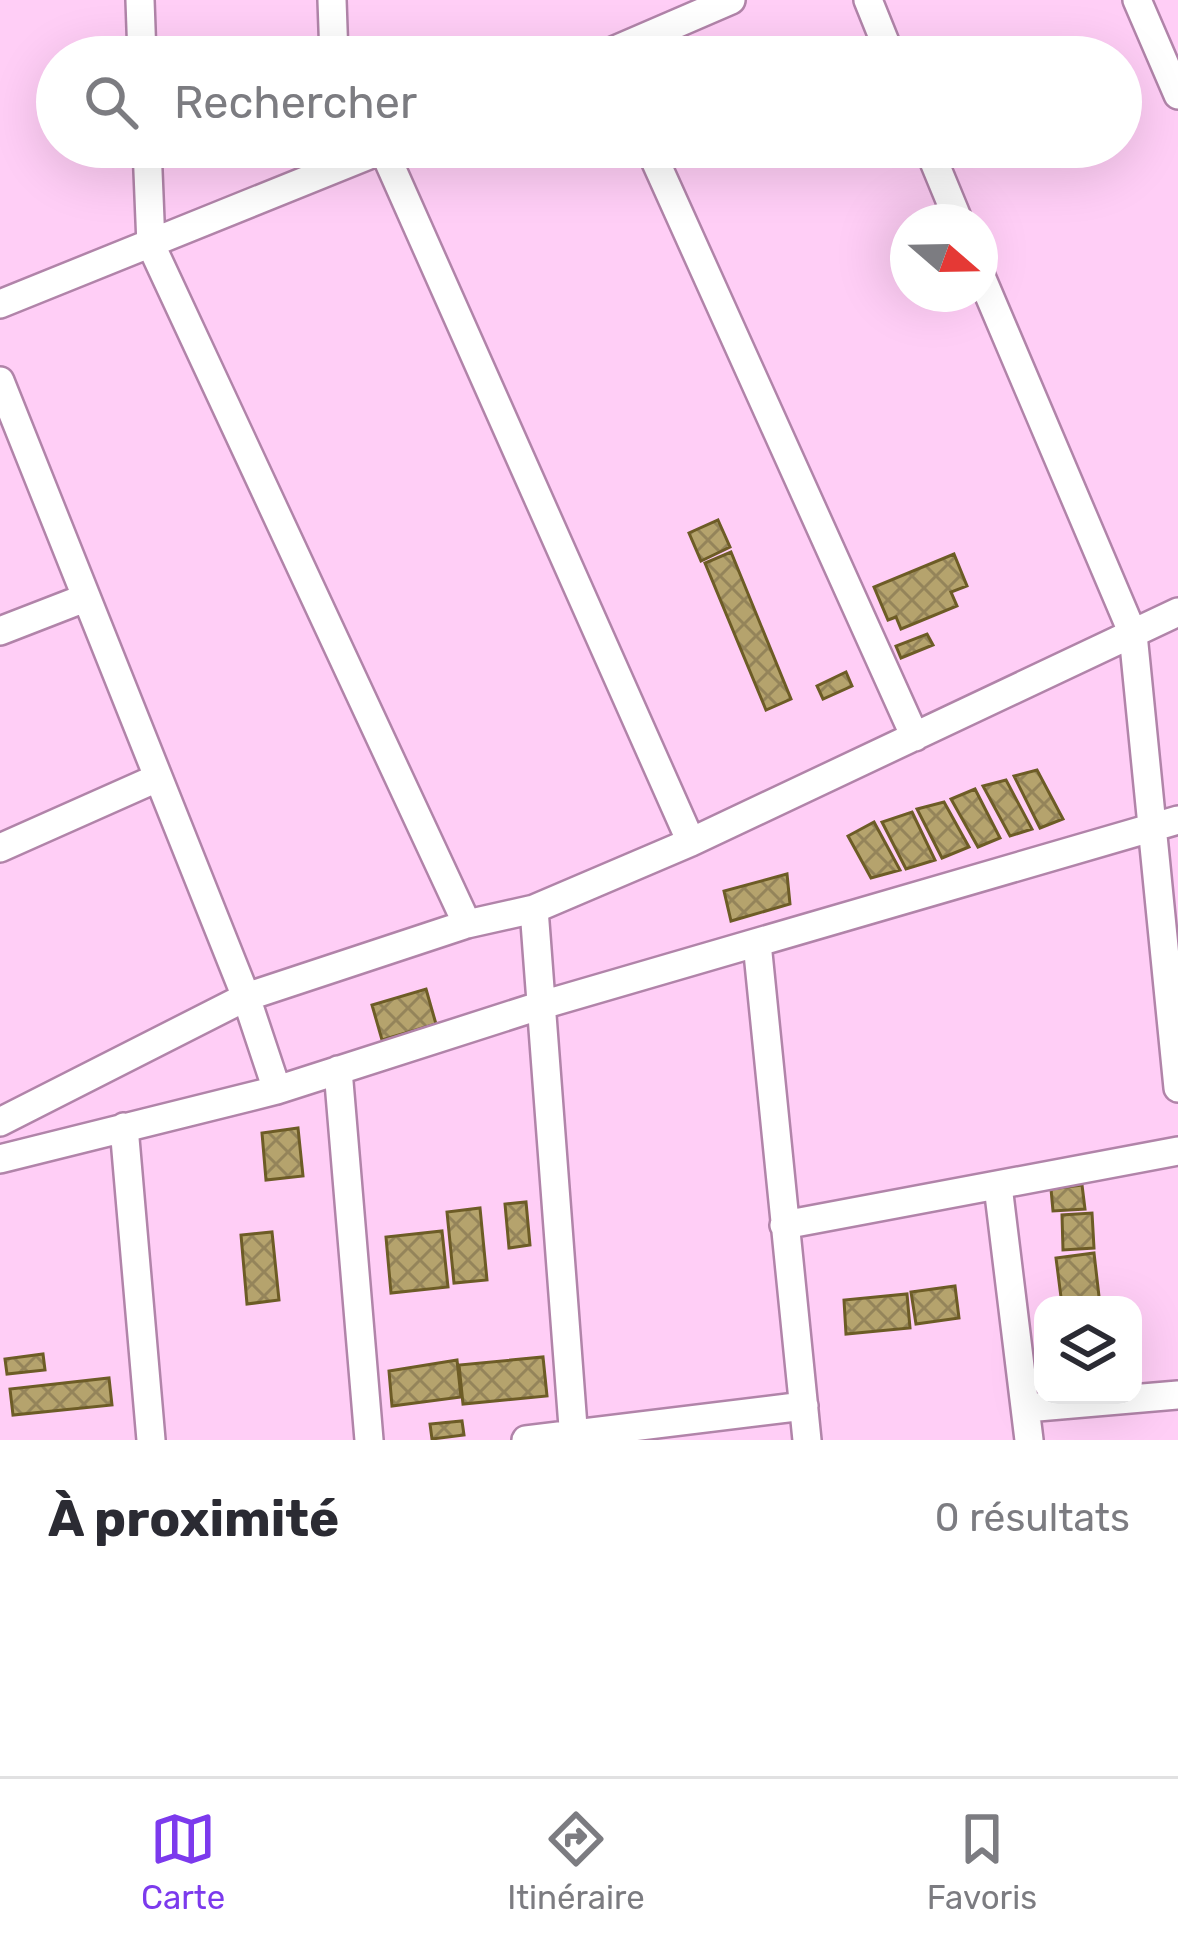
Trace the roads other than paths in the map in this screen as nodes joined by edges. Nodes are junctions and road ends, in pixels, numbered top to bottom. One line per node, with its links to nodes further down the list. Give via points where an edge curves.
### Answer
1 (140, 0): 6 (street)
2 (332, 0): 7 (street)
3 (731, 0): 8 (street)
4 (868, 0): 9 (street)
5 (1137, 0): 10 (street)
6 (141, 36)
7 (333, 36)
8 (649, 36)
9 (883, 36)
10 (1178, 95)
11 (148, 168): 17 (street)
12 (316, 168): 17 (street)
13 (395, 168): 28 (street)
14 (658, 168): 25 (street)
15 (936, 168): 16 (street)
16 (951, 204)
17 (152, 245): 18 (street); 31 (street)
18 (0, 304)
19 (996, 312): 24 (street)
20 (0, 382): 21 (street)
21 (85, 598): 23 (street); 26 (street)
22 (1178, 612): 24 (street)
23 (0, 631)
24 (1133, 634): 25 (street); 27 (street)
25 (915, 737): 28 (street)
26 (155, 779): 29 (street); 33 (street)
27 (1165, 825): 32 (street); 36 (street)
28 (691, 842): 30 (street)
29 (0, 848)
30 (534, 908): 31 (street); 34 (street)
31 (467, 924): 33 (street)
32 (757, 943): 34 (street); 43 (street)
33 (246, 997): 37 (street); 38 (street)
34 (542, 1005): 35 (street); 47 (street)
35 (338, 1070): 37 (street); 49 (street)
36 (1178, 1088)
37 (278, 1090): 39 (street)
38 (0, 1122)
39 (124, 1127): 41 (street); 48 (street)
40 (1178, 1151): 42 (street)
41 (0, 1160)
42 (998, 1186): 43 (street); 46 (street)
43 (784, 1225): 45 (street)
44 (1178, 1395): 46 (street)
45 (804, 1406): 47 (street); 51 (street)
46 (1025, 1408): 52 (street)
47 (574, 1437): 50 (street)
48 (151, 1440)
49 (369, 1440)
50 (526, 1440)
51 (807, 1440)
52 (1029, 1440)

